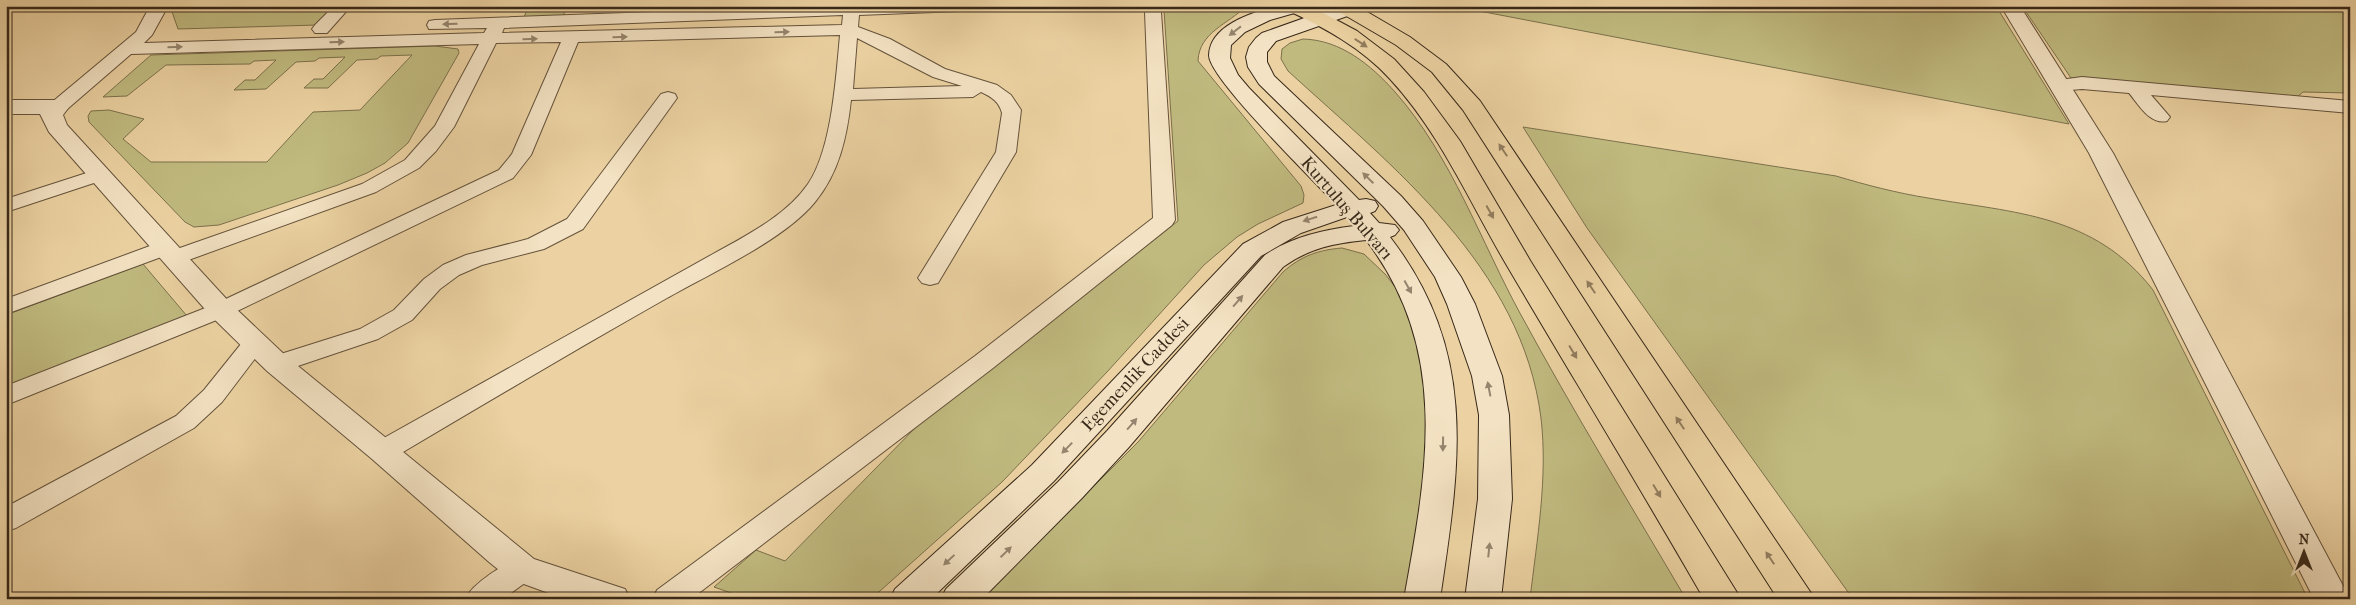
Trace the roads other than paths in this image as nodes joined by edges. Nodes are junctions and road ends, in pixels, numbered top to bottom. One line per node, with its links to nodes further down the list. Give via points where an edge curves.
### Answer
1 (160, 6): 14 (street)
2 (343, 6): 13 (street)
3 (698, 6): 9 (street)
4 (960, 6): 10 (street)
5 (1149, 6): 45 (street, via 1153,12 1164,220 984,362)
6 (2010, 6): 16 (main road)
7 (1346, 8): 8 (main road); 51 (highway, one-way to 7, via 1472,106 1439,68 1404,41)
8 (1302, 9): 28 (main road, Kurtuluş Bulvarı, one-way to 8, via 1266,80 1257,65 1255,54 1260,44); 30 (main road, Kurtuluş Bulvarı, one-way to 30, via 1266,15 1235,30 1222,43 1219,55 1224,70 1246,97); 50 (highway, one-way to 50, via 1368,48 1427,108 1453,145 1516,260)
9 (680, 15): 10 (street); 11 (street)
10 (851, 15): 11 (street, one-way to 10); 18 (street, via 875,38 941,74); 19 (street)
11 (576, 21): 12 (street); 36 (street, via 521,155 506,174)
12 (498, 23): 13 (street, one-way to 13); 15 (street, one-way to 12, via 311,42); 33 (street, via 441,132 412,164 369,188)
13 (321, 29): 14 (street)
14 (143, 34): 15 (street)
15 (126, 49): 23 (street)
16 (2059, 85): 17 (street, via 2082,83); 52 (main road, via 2102,153)
17 (2136, 88): 21 (street); 25 (street)
18 (992, 90): 19 (street); 34 (street, via 1011,108 1006,152)
19 (842, 95): 40 (street, via 825,171 817,186 793,211 746,244)
20 (668, 98): 38 (street, via 575,224 536,244 474,260 450,270 403,315 369,334)
21 (2327, 106): 24 (street); 26 (street)
22 (6, 107): 23 (main road)
23 (58, 107): 27 (main road, via 51,114 52,120)
24 (2350, 107)
25 (2160, 117)
26 (2350, 122)
27 (100, 175): 29 (street); 33 (main road)
28 (1392, 201): 30 (main road, Egemenlik Caddesi); 31 (main road, Kurtuluş Bulvarı)
29 (6, 206)
30 (1352, 209): 32 (main road, Kurtuluş Bulvarı); 46 (main road, Egemenlik Caddesi, one-way to 46, via 1307,220 1278,232 1252,250 1043,473)
31 (1414, 226): 32 (main road, Egemenlik Caddesi); 49 (main road, Kurtuluş Bulvarı, one-way to 31, via 1495,499 1491,396 1480,353 1461,304)
32 (1372, 232): 47 (main road, Egemenlik Caddesi, one-way to 32, via 1118,439 1283,253 1314,240); 48 (main road, Kurtuluş Bulvarı, one-way to 48, via 1394,261 1414,298 1438,369 1442,398 1444,448)
33 (171, 253): 35 (street); 36 (main road)
34 (930, 278)
35 (6, 307)
36 (221, 310): 37 (main road); 39 (street)
37 (254, 344): 38 (main road); 41 (street, via 213,396 185,422)
38 (277, 364): 40 (main road)
39 (6, 396)
40 (383, 451): 42 (main road)
41 (6, 520)
42 (522, 569): 43 (street); 44 (main road)
43 (480, 599)
44 (612, 599)
45 (668, 599)
46 (908, 599)
47 (959, 599)
48 (1422, 599)
49 (1483, 599)
50 (1722, 599)
51 (1797, 599)
52 (2332, 599)

